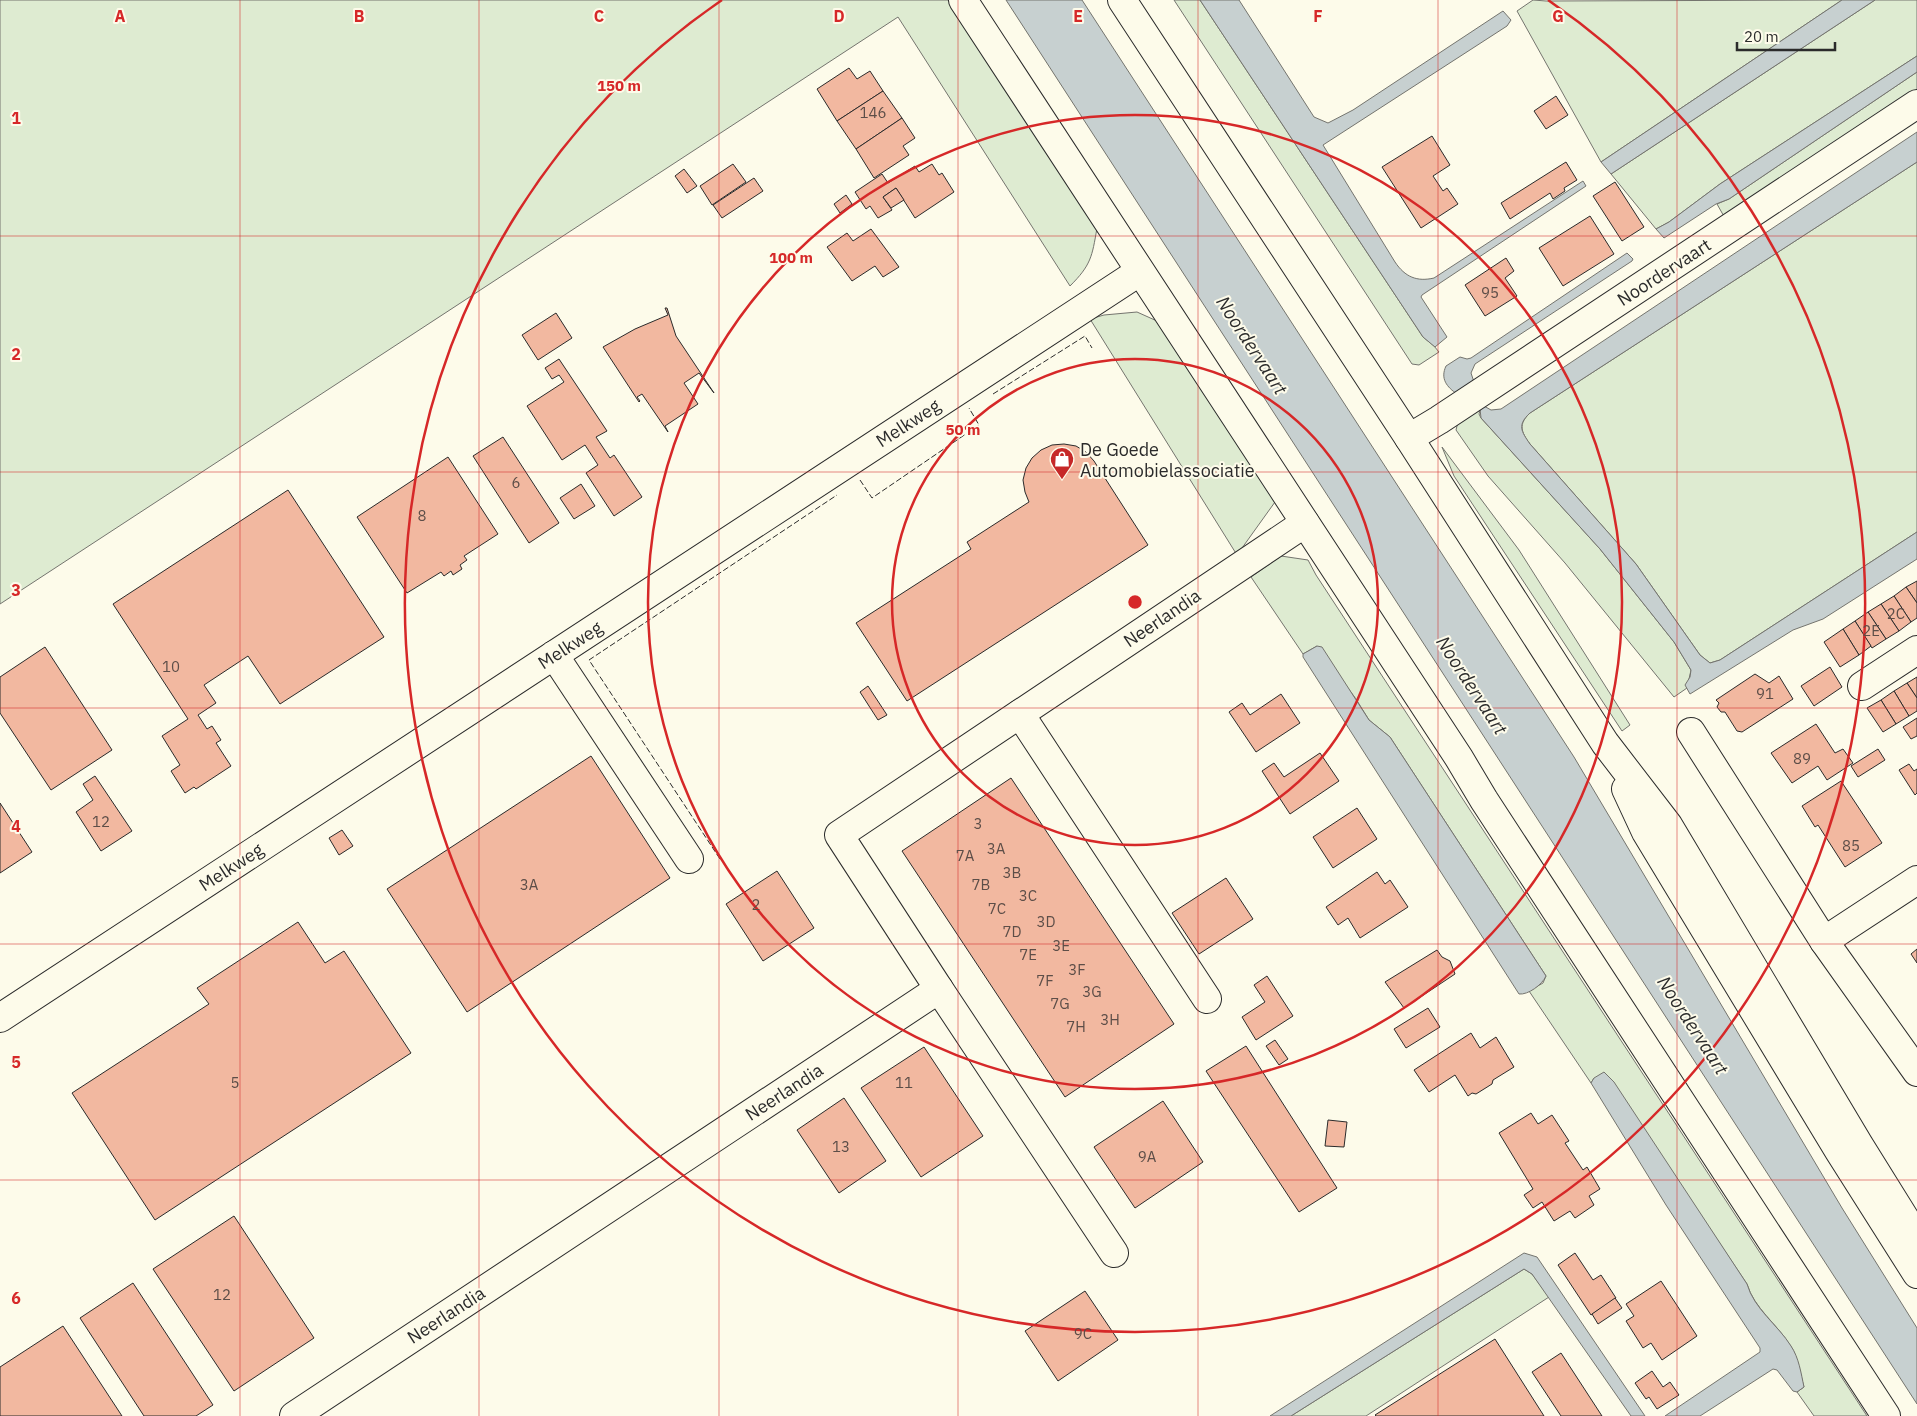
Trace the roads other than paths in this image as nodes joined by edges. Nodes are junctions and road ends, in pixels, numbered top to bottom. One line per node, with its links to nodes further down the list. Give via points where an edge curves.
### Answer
1 (963, 0): 4 (street)
2 (1122, 0): 5 (street)
3 (1917, 104): 5 (street, Noordervaart)
4 (1139, 272): 6 (street); 8 (street, Melkweg)
5 (1410, 438): 12 (street)
6 (1305, 523): 10 (street, Neerlandia); 24 (street)
7 (1917, 650): 9 (street)
8 (554, 655): 13 (street); 18 (street, Melkweg)
9 (1862, 686)
10 (1020, 714): 16 (street, Neerlandia, via 839,835); 17 (street)
11 (1691, 732): 15 (street)
12 (1605, 743): 20 (street, via 1668,825 1858,1145); 22 (street, via 1646,832)
13 (689, 859)
14 (1917, 880): 15 (street)
15 (1824, 941): 19 (street)
16 (939, 989): 21 (street); 23 (street, Neerlandia)
17 (1206, 999)
18 (0, 1018)
19 (1917, 1072)
20 (1917, 1238)
21 (1114, 1253)
22 (1917, 1274)
23 (294, 1416)
24 (1886, 1416)

